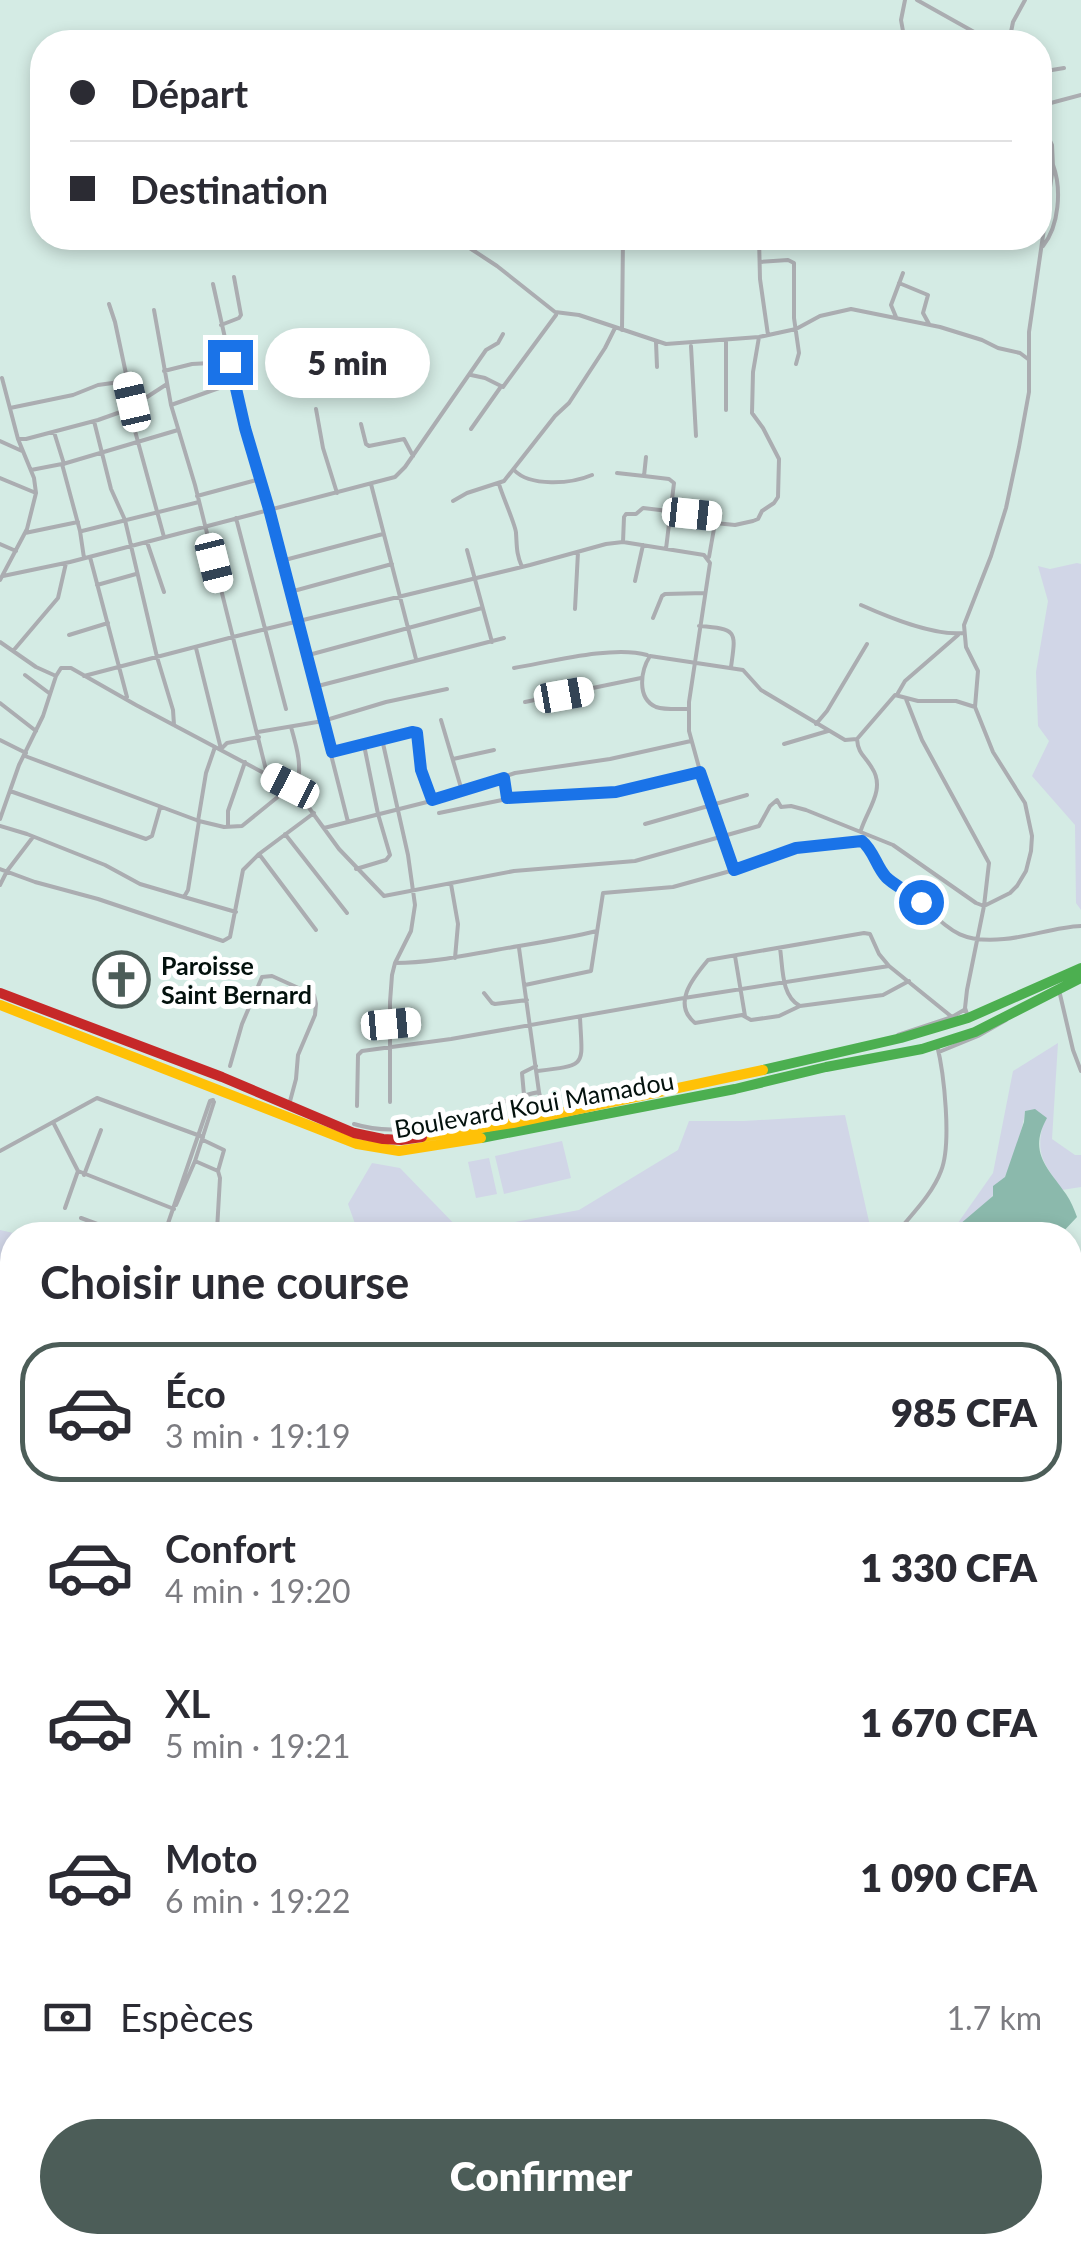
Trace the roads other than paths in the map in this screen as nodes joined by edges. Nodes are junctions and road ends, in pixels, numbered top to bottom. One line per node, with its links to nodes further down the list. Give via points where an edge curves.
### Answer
1 (906, 0): 4 (street)
2 (918, 0): 5 (street)
3 (1025, 0): 6 (street)
4 (903, 30)
5 (970, 30)
6 (1011, 30)
7 (1064, 68): 8 (street)
8 (1052, 70)
9 (1081, 95): 10 (street)
10 (1052, 103)
11 (1052, 145): 12 (street)
12 (1053, 163): 13 (street); 14 (street, via 1058,184)
13 (1052, 171)
14 (1052, 229)
15 (474, 250): 26 (street)
16 (623, 250): 32 (street)
17 (760, 250): 19 (street)
18 (1042, 250): 39 (street)
19 (760, 262): 31 (street, via 794,263); 34 (street)
20 (903, 273): 22 (street)
21 (234, 277): 29 (street, via 240,314)
22 (899, 283): 27 (street, via 891,306); 28 (street, via 928,295 923,313)
23 (213, 284): 29 (street)
24 (108, 304): 46 (street)
25 (154, 310): 43 (street)
26 (558, 313): 30 (street); 49 (street)
27 (896, 317): 28 (street); 31 (street, via 852,309)
28 (929, 324): 39 (street)
29 (221, 325): 40 (street)
30 (615, 328): 32 (street); 71 (street, via 569,403)
31 (796, 329): 34 (street); 41 (street)
32 (622, 330): 36 (street)
33 (503, 334): 44 (street)
34 (768, 336): 35 (street)
35 (759, 337): 37 (street); 88 (street, via 752,413 778,459 778,498 753,522)
36 (656, 341): 38 (street); 42 (street)
37 (726, 341): 38 (street); 55 (street)
38 (691, 344): 61 (street)
39 (1027, 355): 128 (street, via 1030,392 1009,498)
40 (230, 362): 43 (street); 47 (street)
41 (796, 364)
42 (657, 367)
43 (164, 371): 48 (street)
44 (471, 374): 49 (street); 67 (street)
45 (2, 378): 52 (street)
46 (127, 381): 50 (street); 52 (street)
47 (236, 382): 51 (street); 76 (street)
48 (167, 384): 50 (street); 51 (street)
49 (500, 387): 58 (street)
50 (132, 402): 53 (street)
51 (172, 405): 59 (street)
52 (10, 408): 62 (street)
53 (129, 409): 56 (street); 64 (street)
54 (316, 409): 80 (street)
55 (726, 410)
56 (94, 422): 60 (street); 66 (street)
57 (361, 424): 67 (street, via 369,446 404,439)
58 (471, 429)
59 (178, 430): 64 (street); 81 (street)
60 (54, 432): 62 (street); 69 (street)
61 (696, 436)
62 (18, 439): 65 (street)
63 (0, 440): 65 (street)
64 (139, 442): 66 (street); 84 (street)
65 (22, 450): 70 (street)
66 (102, 454): 69 (street); 87 (street)
67 (413, 456): 77 (street, via 398,475)
68 (646, 457): 74 (street)
69 (63, 464): 70 (street); 89 (street)
70 (31, 470): 79 (street)
71 (514, 470): 73 (street, via 560,484); 78 (street)
72 (617, 473): 74 (street)
73 (592, 476)
74 (644, 476): 85 (street, via 672,481)
75 (0, 478): 79 (street)
76 (260, 480): 81 (street); 83 (street)
77 (370, 484): 80 (street); 93 (street)
78 (499, 484): 82 (street); 109 (street)
79 (36, 493): 92 (street)
80 (336, 493): 83 (street)
81 (198, 499): 84 (street); 90 (street)
82 (453, 501)
83 (269, 509): 86 (street); 106 (street)
84 (158, 512): 87 (street); 94 (street)
85 (671, 512): 88 (street); 96 (street, via 643,508 626,514); 100 (street)
86 (236, 518): 90 (street); 127 (street)
87 (125, 520): 91 (street); 98 (street)
88 (716, 521): 105 (street)
89 (78, 522): 91 (street); 92 (street)
90 (205, 526): 94 (street); 130 (street)
91 (80, 532): 104 (street)
92 (25, 533): 102 (street)
93 (384, 534): 106 (street); 108 (street)
94 (164, 537): 95 (street)
95 (147, 542): 98 (street); 115 (street)
96 (623, 542): 99 (street); 103 (street)
97 (0, 544): 102 (street)
98 (132, 546): 104 (street); 110 (street)
99 (643, 546): 100 (street); 113 (street)
100 (666, 549): 105 (street)
101 (467, 550): 112 (street)
102 (16, 551): 111 (street)
103 (578, 552): 109 (street); 121 (street)
104 (87, 557): 107 (street); 114 (street)
105 (709, 559): 117 (street)
106 (281, 561): 116 (street)
107 (66, 563): 111 (street); 136 (street, via 58,598)
108 (392, 564): 116 (street); 118 (street)
109 (522, 566): 112 (street)
110 (136, 574): 114 (street); 139 (street)
111 (1, 578)
112 (474, 580): 118 (street); 120 (street)
113 (635, 581)
114 (98, 585): 123 (street)
115 (164, 592)
116 (290, 592): 124 (street)
117 (705, 593): 122 (street, via 665,594); 125 (street)
118 (400, 597): 124 (street); 126 (street)
119 (861, 604): 128 (street)
120 (482, 608): 126 (street); 133 (street)
121 (575, 609)
122 (654, 618)
123 (108, 623): 129 (street); 142 (street)
124 (298, 623): 127 (street); 137 (street)
125 (700, 626): 141 (street); 143 (street, via 733,633)
126 (407, 629): 137 (street); 140 (street)
127 (265, 630): 130 (street); 158 (street)
128 (961, 634): 152 (street); 157 (street, via 978,670)
129 (69, 636)
130 (233, 637): 135 (street); 167 (street)
131 (504, 638): 133 (street)
132 (0, 642): 136 (street)
133 (492, 642): 140 (street)
134 (867, 644): 162 (street)
135 (196, 648): 139 (street); 174 (street)
136 (13, 651): 146 (street)
137 (306, 656): 149 (street)
138 (650, 656): 141 (street); 144 (street, via 612,652); 148 (street)
139 (157, 657): 142 (street); 163 (street)
140 (416, 660): 149 (street)
141 (695, 664): 143 (street); 159 (street)
142 (120, 667): 147 (street); 154 (street)
143 (732, 667): 162 (street)
144 (514, 668)
145 (25, 675): 151 (street)
146 (56, 676): 147 (street, via 65,667); 151 (street)
147 (84, 676): 154 (street)
148 (641, 678): 155 (street); 159 (street, via 654,706)
149 (314, 687): 161 (street)
150 (447, 689): 161 (street)
151 (50, 693): 165 (street)
152 (895, 695): 153 (street); 169 (street)
153 (906, 699): 157 (street); 215 (street, via 988,863)
154 (128, 700): 163 (street)
155 (525, 702)
156 (0, 703): 165 (street)
157 (974, 707): 215 (street, via 1024,803 1032,836 1017,886)
158 (286, 710)
159 (689, 710): 171 (street)
160 (441, 720): 178 (street)
161 (323, 721): 164 (street); 176 (street)
162 (816, 724): 166 (street)
163 (174, 725): 174 (street)
164 (292, 727): 167 (street); 183 (street, via 300,769)
165 (36, 731): 177 (street)
166 (828, 731): 169 (street); 173 (street)
167 (258, 735): 174 (street); 181 (street)
168 (382, 739): 172 (street); 189 (street, via 417,733); 192 (street)
169 (857, 739): 202 (street, via 878,786)
170 (0, 740): 177 (street)
171 (691, 742): 180 (street); 182 (street)
172 (364, 744): 176 (street); 195 (street)
173 (784, 744)
174 (218, 748): 179 (street); 196 (street)
175 (494, 750): 178 (street)
176 (332, 752): 198 (street)
177 (26, 754): 186 (street); 191 (street)
178 (452, 759): 185 (street)
179 (245, 762): 181 (street); 200 (street)
180 (700, 772): 188 (street, via 616,792); 190 (street)
181 (267, 774): 183 (street)
182 (504, 778): 185 (street); 188 (street)
183 (293, 788): 193 (street); 200 (street, via 242,826)
184 (0, 791): 186 (street)
185 (462, 791): 189 (street)
186 (9, 792): 191 (street, via 146,839); 197 (street)
187 (747, 795): 190 (street)
188 (507, 798): 194 (street)
189 (432, 800): 192 (street)
190 (712, 804): 199 (street); 204 (street)
191 (161, 806): 196 (street)
192 (398, 809): 195 (street); 213 (street)
193 (314, 813): 201 (street); 203 (street)
194 (439, 813)
195 (378, 814): 198 (street); 208 (street, via 390,856)
196 (198, 821): 200 (street); 214 (street)
197 (0, 822): 205 (street)
198 (348, 822): 201 (street)
199 (645, 824)
200 (228, 827)
201 (324, 828): 208 (street)
202 (860, 832): 204 (street, via 781,807 777,800 762,825); 215 (street, via 893,845)
203 (286, 834): 206 (street); 217 (street)
204 (722, 836): 209 (street); 211 (street, via 635,861)
205 (33, 837): 210 (street); 214 (street)
206 (259, 854): 216 (street, via 243,870); 219 (street)
207 (0, 869): 210 (street)
208 (356, 869): 213 (street, via 384,896)
209 (734, 870): 220 (street, via 664,888 603,894); 221 (street, via 796,848 862,841 885,877 952,932)
210 (7, 871): 212 (street); 216 (street, via 223,941)
211 (450, 882): 213 (street); 225 (street)
212 (0, 885)
213 (415, 891): 226 (street, via 414,920)
214 (184, 897): 216 (street)
215 (984, 906): 221 (street)
216 (236, 912)
217 (347, 914)
218 (1081, 926): 221 (street)
219 (316, 930)
220 (597, 931): 222 (street); 232 (street, via 592,972)
221 (977, 940): 242 (street)
222 (520, 948): 225 (street); 232 (street)
223 (780, 948): 224 (street); 227 (street, via 864,933); 231 (street)
224 (735, 955): 233 (street); 237 (street, via 705,962)
225 (456, 958): 226 (street)
226 (395, 964): 248 (street)
227 (889, 966): 230 (street); 231 (street)
228 (1081, 968): 242 (main road, Boulevard Koui Mamadou)
229 (1081, 978): 234 (main road, Boulevard Koui Mamadou)
230 (909, 981): 240 (street, via 883,996); 246 (street)
231 (786, 982): 233 (street); 240 (street, via 792,1003)
232 (524, 984): 238 (street)
233 (740, 990): 237 (street); 245 (street)
234 (1060, 990): 241 (main road, Boulevard Koui Mamadou); 255 (street)
235 (484, 993): 238 (street, via 492,1004)
236 (0, 994): 243 (main road, Boulevard Koui Mamadou)
237 (684, 998): 244 (street); 245 (street, via 692,1022)
238 (527, 1000): 249 (street)
239 (0, 1005): 243 (main road, Boulevard Koui Mamadou)
240 (800, 1006): 245 (street, via 778,1016)
241 (1026, 1007): 250 (main road, Boulevard Koui Mamadou); 252 (street)
242 (967, 1014): 246 (main road, Boulevard Koui Mamadou)
243 (45, 1016): 259 (main road, Boulevard Koui Mamadou); 261 (main road, Boulevard Koui Mamadou, via 382,1150 431,1147)
244 (580, 1016): 249 (street); 254 (street, via 578,1064)
245 (745, 1016)
246 (951, 1021): 250 (main road); 261 (main road, Boulevard Koui Mamadou)
247 (419, 1022): 248 (street)
248 (391, 1024): 251 (street)
249 (530, 1025): 251 (street); 254 (street)
250 (955, 1039): 252 (main road, Boulevard Koui Mamadou)
251 (392, 1047): 258 (street); 260 (street, via 359,1052)
252 (938, 1049): 261 (main road, Boulevard Koui Mamadou); 277 (street, via 945,1157 931,1191)
253 (230, 1066): 259 (street, via 262,977 314,995)
254 (536, 1069): 256 (street); 257 (street, via 522,1073)
255 (1081, 1072)
256 (539, 1092): 257 (street); 261 (street)
257 (524, 1095): 263 (street, via 411,1129)
258 (390, 1102)
259 (290, 1104): 261 (main road, Boulevard Koui Mamadou, via 383,1139)
260 (357, 1106)
261 (546, 1121)
262 (53, 1122): 265 (street, via 97,1098); 266 (street); 268 (street)
263 (354, 1124)
264 (101, 1130): 270 (street)
265 (201, 1138): 265 (street, via 214,1100 210,1101); 267 (street); 269 (street, via 224,1150); 272 (street)
266 (0, 1150)
267 (195, 1161): 269 (street); 272 (street)
268 (78, 1171): 270 (street); 271 (street)
269 (218, 1171): 276 (street)
270 (84, 1175): 272 (street)
271 (65, 1208)
272 (174, 1209): 275 (street)
273 (81, 1218): 274 (street)
274 (92, 1222)
275 (169, 1222)
276 (217, 1222)
277 (905, 1222)

